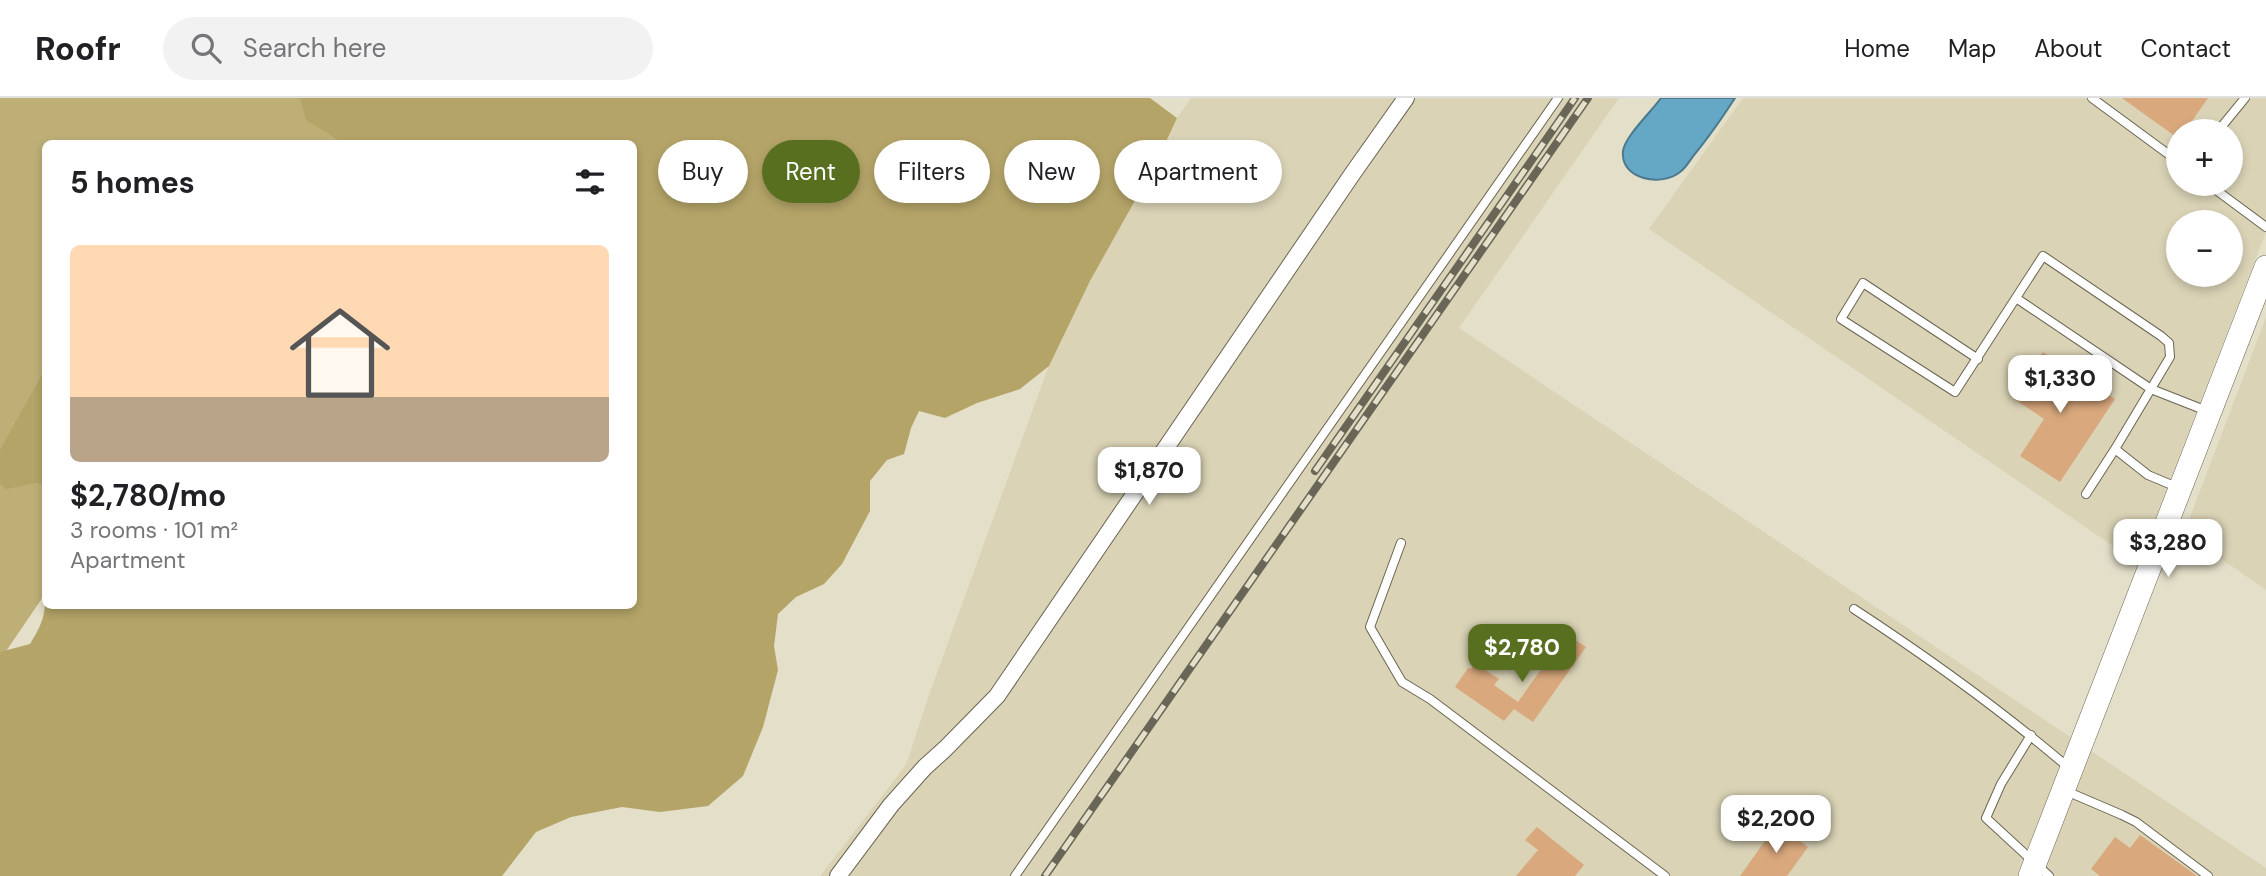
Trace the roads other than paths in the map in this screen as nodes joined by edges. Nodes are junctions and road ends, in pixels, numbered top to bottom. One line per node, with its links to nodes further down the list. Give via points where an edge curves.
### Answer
1 (1406, 98): 22 (street, via 997,696 900,795)
2 (1558, 98): 23 (lane)
3 (2092, 98): 6 (lane)
4 (2245, 98): 5 (lane)
5 (2228, 119)
6 (2166, 152)
7 (2224, 196): 8 (lane)
8 (2266, 227)
9 (2266, 267): 13 (main road)
10 (2017, 298): 11 (lane); 12 (lane); 12 (lane, via 2043,256 2151,329 2169,344 2171,357)
11 (1978, 359): 11 (lane, via 1863,283 1841,319 1955,391)
12 (2151, 389): 13 (lane); 14 (lane)
13 (2210, 412): 15 (main road)
14 (2115, 449): 15 (lane, via 2148,475); 16 (lane)
15 (2180, 488): 20 (main road)
16 (2087, 494)
17 (1401, 543): 24 (lane, via 1370,627 1402,682)
18 (1854, 609): 19 (lane)
19 (2031, 735): 20 (lane); 21 (lane, via 1986,818)
20 (2067, 780): 21 (main road); 25 (lane, via 2136,822)
21 (2038, 871)
22 (838, 876)
23 (1015, 876)
24 (1665, 876)
25 (2208, 876)

